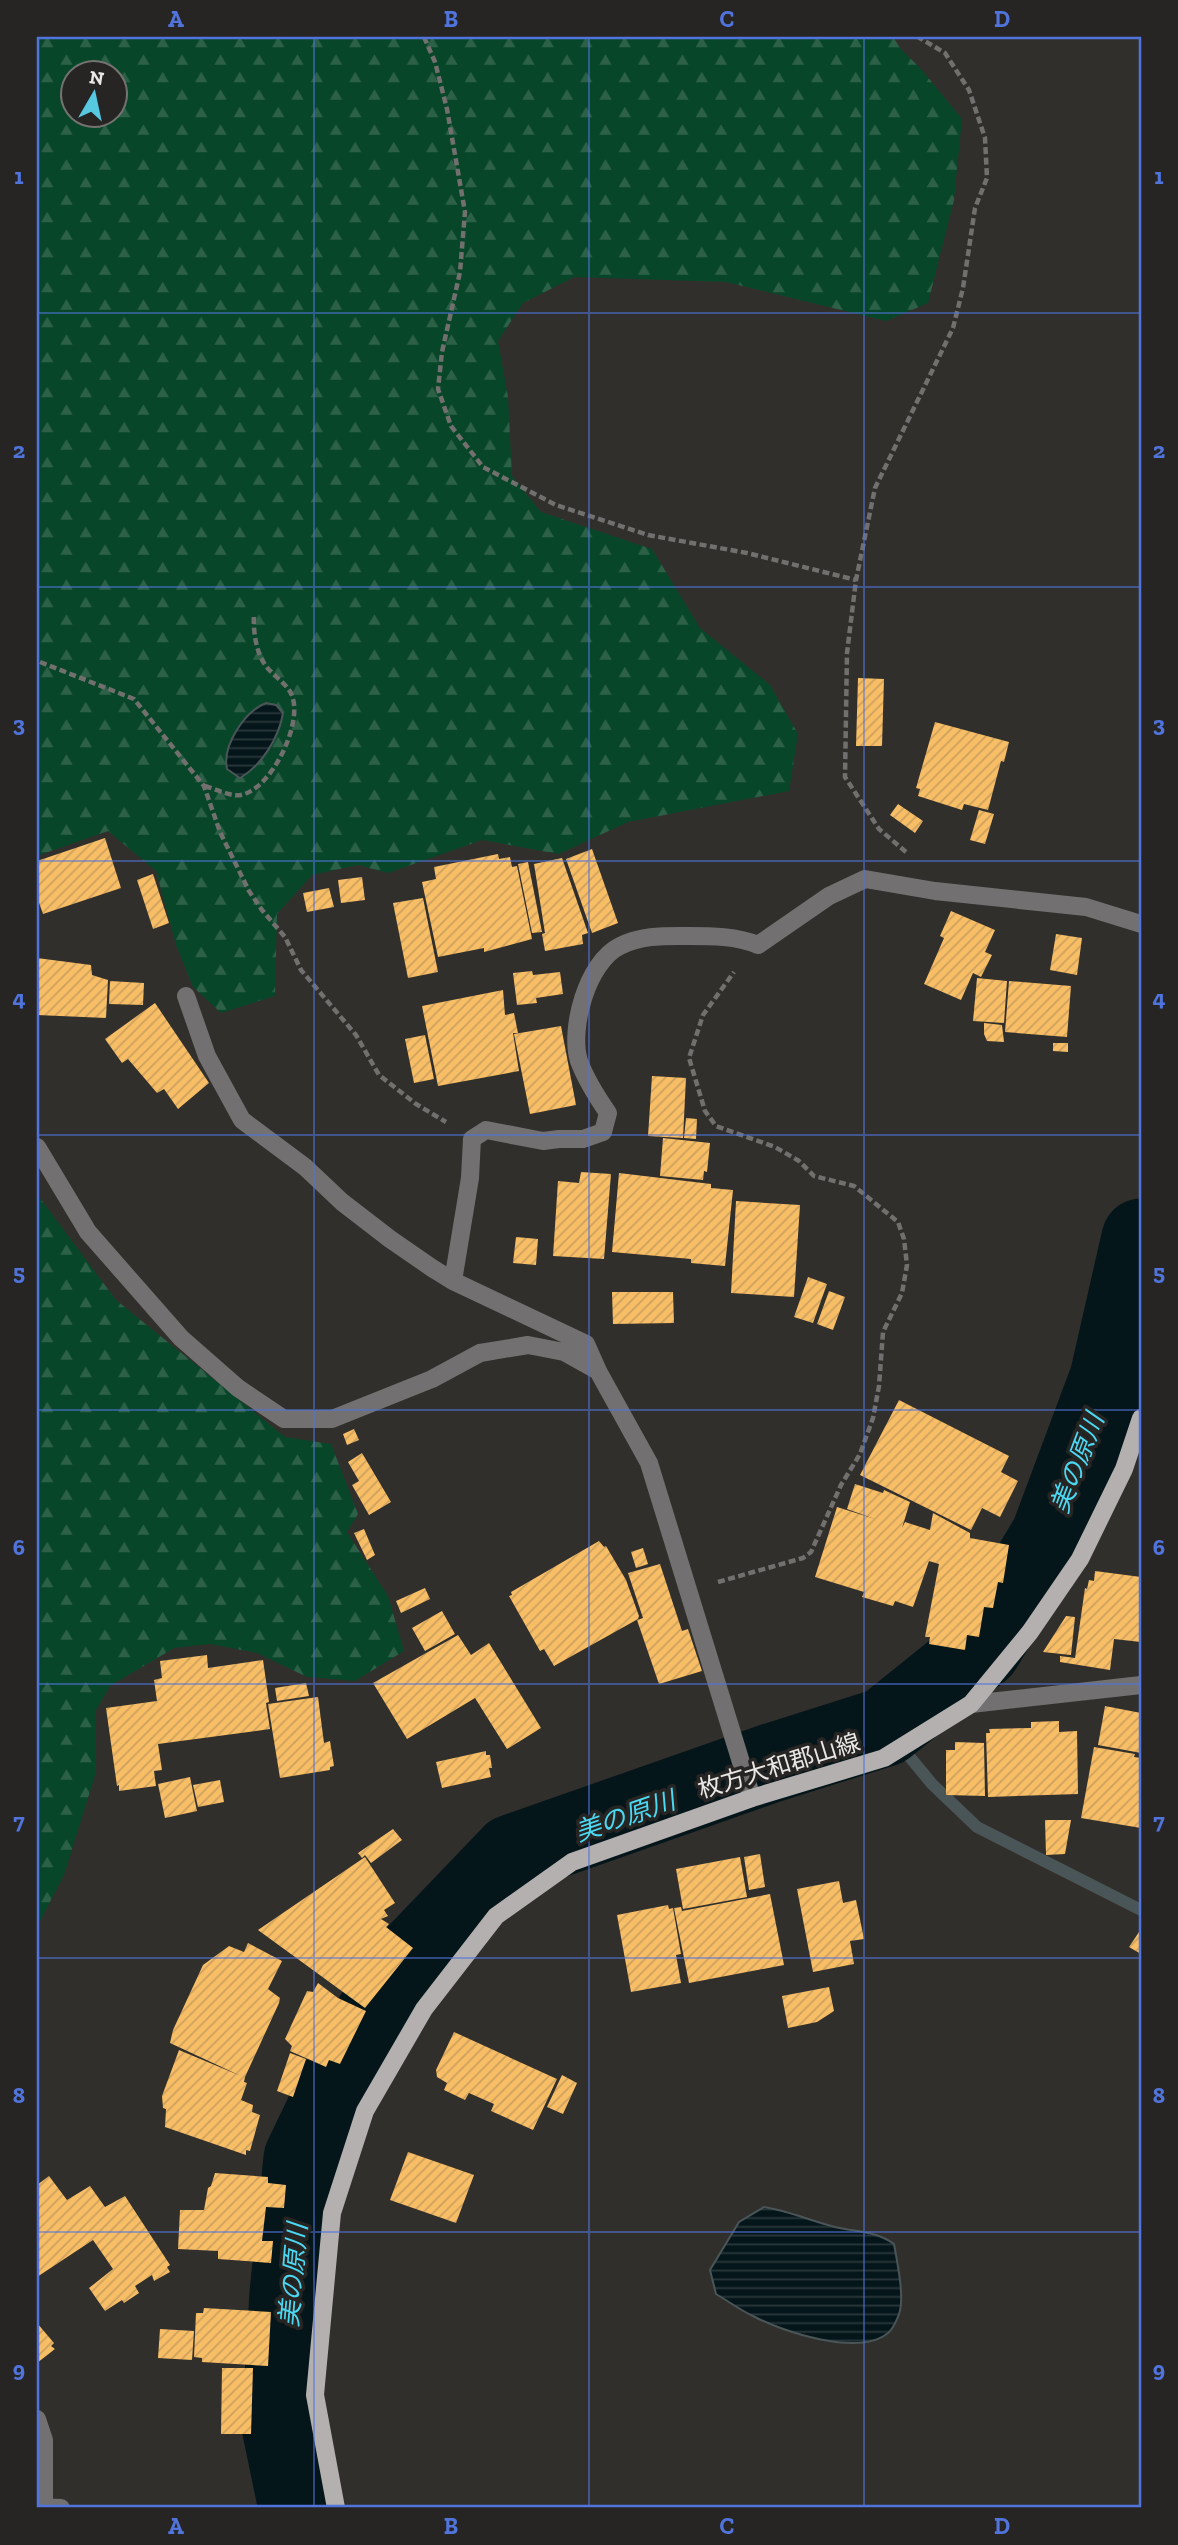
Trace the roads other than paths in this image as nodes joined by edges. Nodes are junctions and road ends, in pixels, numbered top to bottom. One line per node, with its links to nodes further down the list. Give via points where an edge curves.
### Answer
1 (1141, 924): 4 (street, via 1086,907 935,891 866,878 829,896 758,945 700,936 650,936 618,947 593,971 576,1035 579,1060 608,1113 603,1132 583,1139 544,1142 486,1130 472,1139)
2 (186, 996): 4 (street, via 207,1056 242,1120 390,1240)
3 (37, 1147): 5 (street, via 88,1232 181,1338 238,1388 284,1419 332,1419 432,1380 480,1353 528,1345 564,1352)
4 (453, 1281): 5 (street, via 586,1344)
5 (598, 1371): 9 (street, via 649,1463)
6 (1141, 1419): 8 (main road, 枚方大和郡山線, via 1124,1469 1080,1559 1030,1632)
7 (1141, 1685): 8 (street)
8 (971, 1704): 9 (main road, 枚方大和郡山線, via 884,1758)
9 (751, 1798): 14 (main road, 枚方大和郡山線, via 572,1861 496,1916 424,2009 365,2111 332,2213 315,2395)
10 (37, 2419): 12 (street, via 44,2440)
11 (37, 2507): 12 (street)
12 (44, 2507): 13 (street)
13 (61, 2508)
14 (336, 2508)

